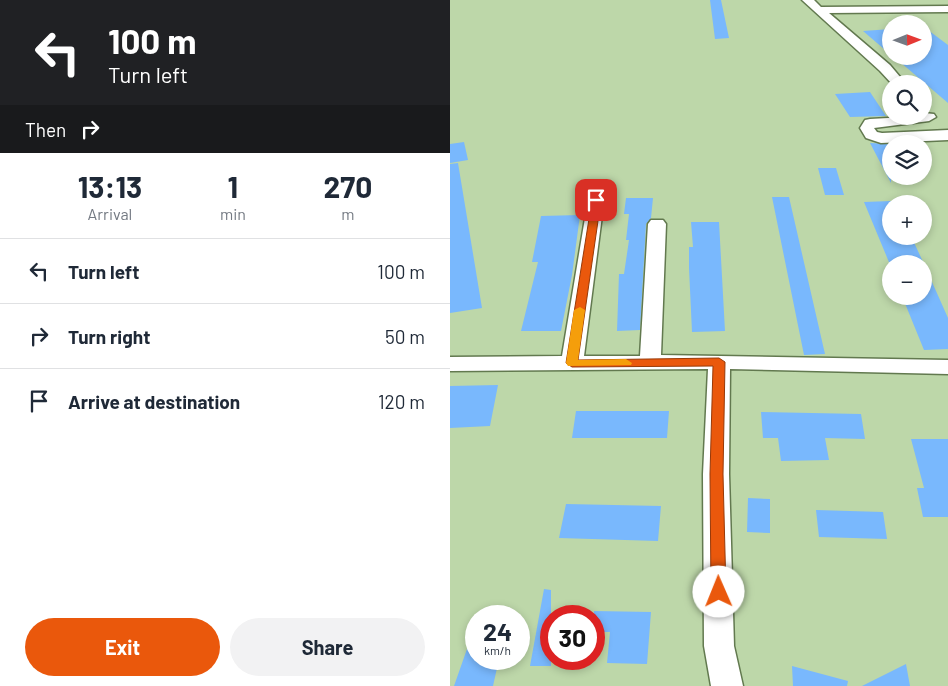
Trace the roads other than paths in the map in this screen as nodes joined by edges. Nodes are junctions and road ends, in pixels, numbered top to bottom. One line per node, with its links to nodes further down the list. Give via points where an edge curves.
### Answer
1 (807, 0): 3 (street)
2 (948, 9): 3 (street)
3 (818, 10): 4 (street)
4 (891, 75)
5 (932, 120): 9 (street)
6 (882, 122): 11 (street, via 870,123 868,128 875,138)
7 (901, 125): 8 (street)
8 (909, 135)
9 (948, 135): 10 (street)
10 (932, 136)
11 (882, 138)
12 (596, 200): 15 (street)
13 (657, 224): 16 (street)
14 (719, 362): 16 (street); 18 (street); 19 (street, via 716,474 720,646)
15 (572, 363): 16 (street); 17 (street)
16 (650, 363)
17 (450, 364)
18 (948, 367)
19 (726, 686)

